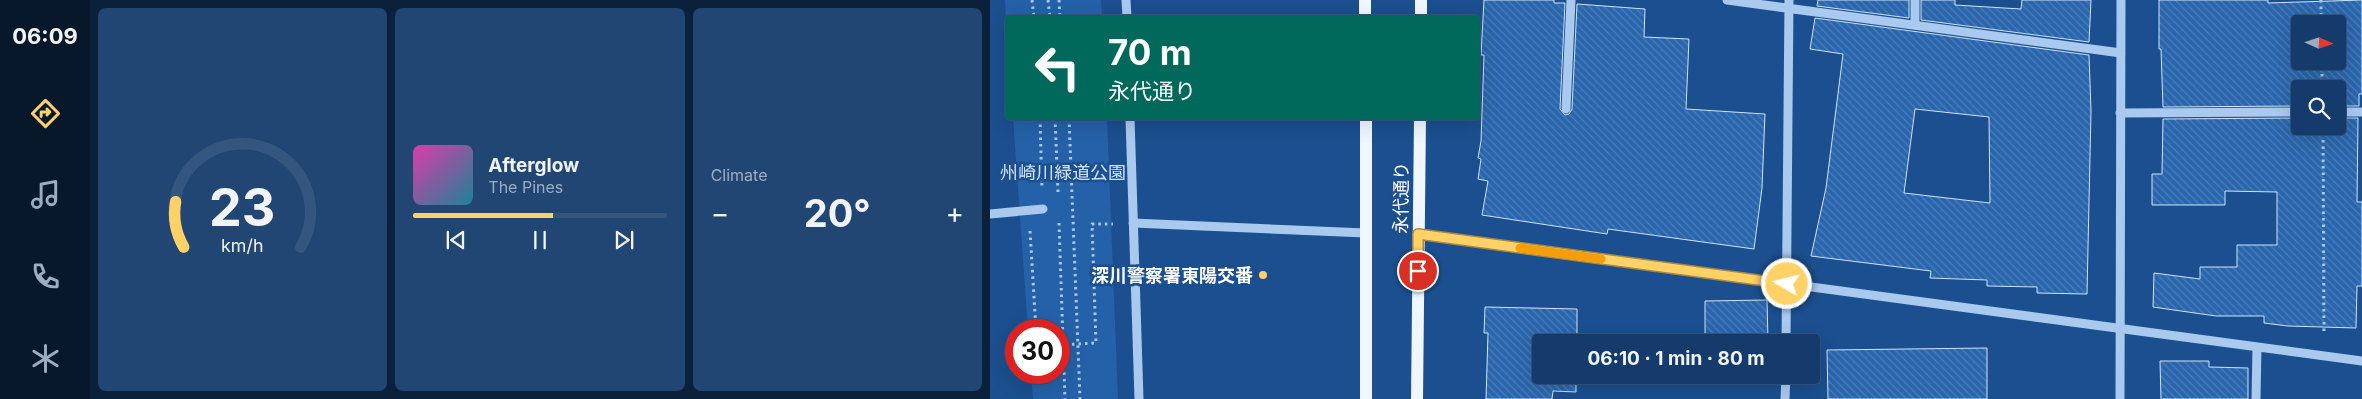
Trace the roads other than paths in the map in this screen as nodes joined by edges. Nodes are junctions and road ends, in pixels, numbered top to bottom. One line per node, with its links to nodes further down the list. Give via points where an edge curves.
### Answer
1 (1126, 0): 9 (street)
2 (1365, 0): 10 (main road)
3 (1421, 0): 11 (main road)
4 (1571, 0): 14 (street)
5 (1727, 0): 8 (street)
6 (1915, 0): 12 (street)
7 (2121, 0): 13 (street)
8 (1789, 4): 12 (street); 27 (street)
9 (1126, 15)
10 (1365, 15)
11 (1421, 15)
12 (1915, 25): 13 (street)
13 (2120, 53): 18 (street)
14 (1566, 109)
15 (2291, 112): 18 (street)
16 (2346, 112): 17 (street)
17 (2362, 112)
18 (2120, 113): 28 (street)
19 (1130, 120): 24 (street)
20 (1366, 120): 25 (main road, 永代通り)
21 (1420, 120): 26 (main road, 永代通り)
22 (1043, 209): 23 (street)
23 (990, 214)
24 (1133, 223): 25 (street); 33 (street)
25 (1366, 233): 34 (main road, 永代通り)
26 (1418, 234): 27 (street); 35 (main road, 永代通り)
27 (1787, 284): 28 (street); 29 (street)
28 (2120, 328): 30 (street); 37 (street)
29 (1786, 334)
30 (2257, 347): 31 (street); 38 (street)
31 (2362, 361)
32 (1786, 384): 36 (street)
33 (1139, 399)
34 (1366, 399)
35 (1417, 399)
36 (1785, 399)
37 (2120, 399)
38 (2256, 399)

